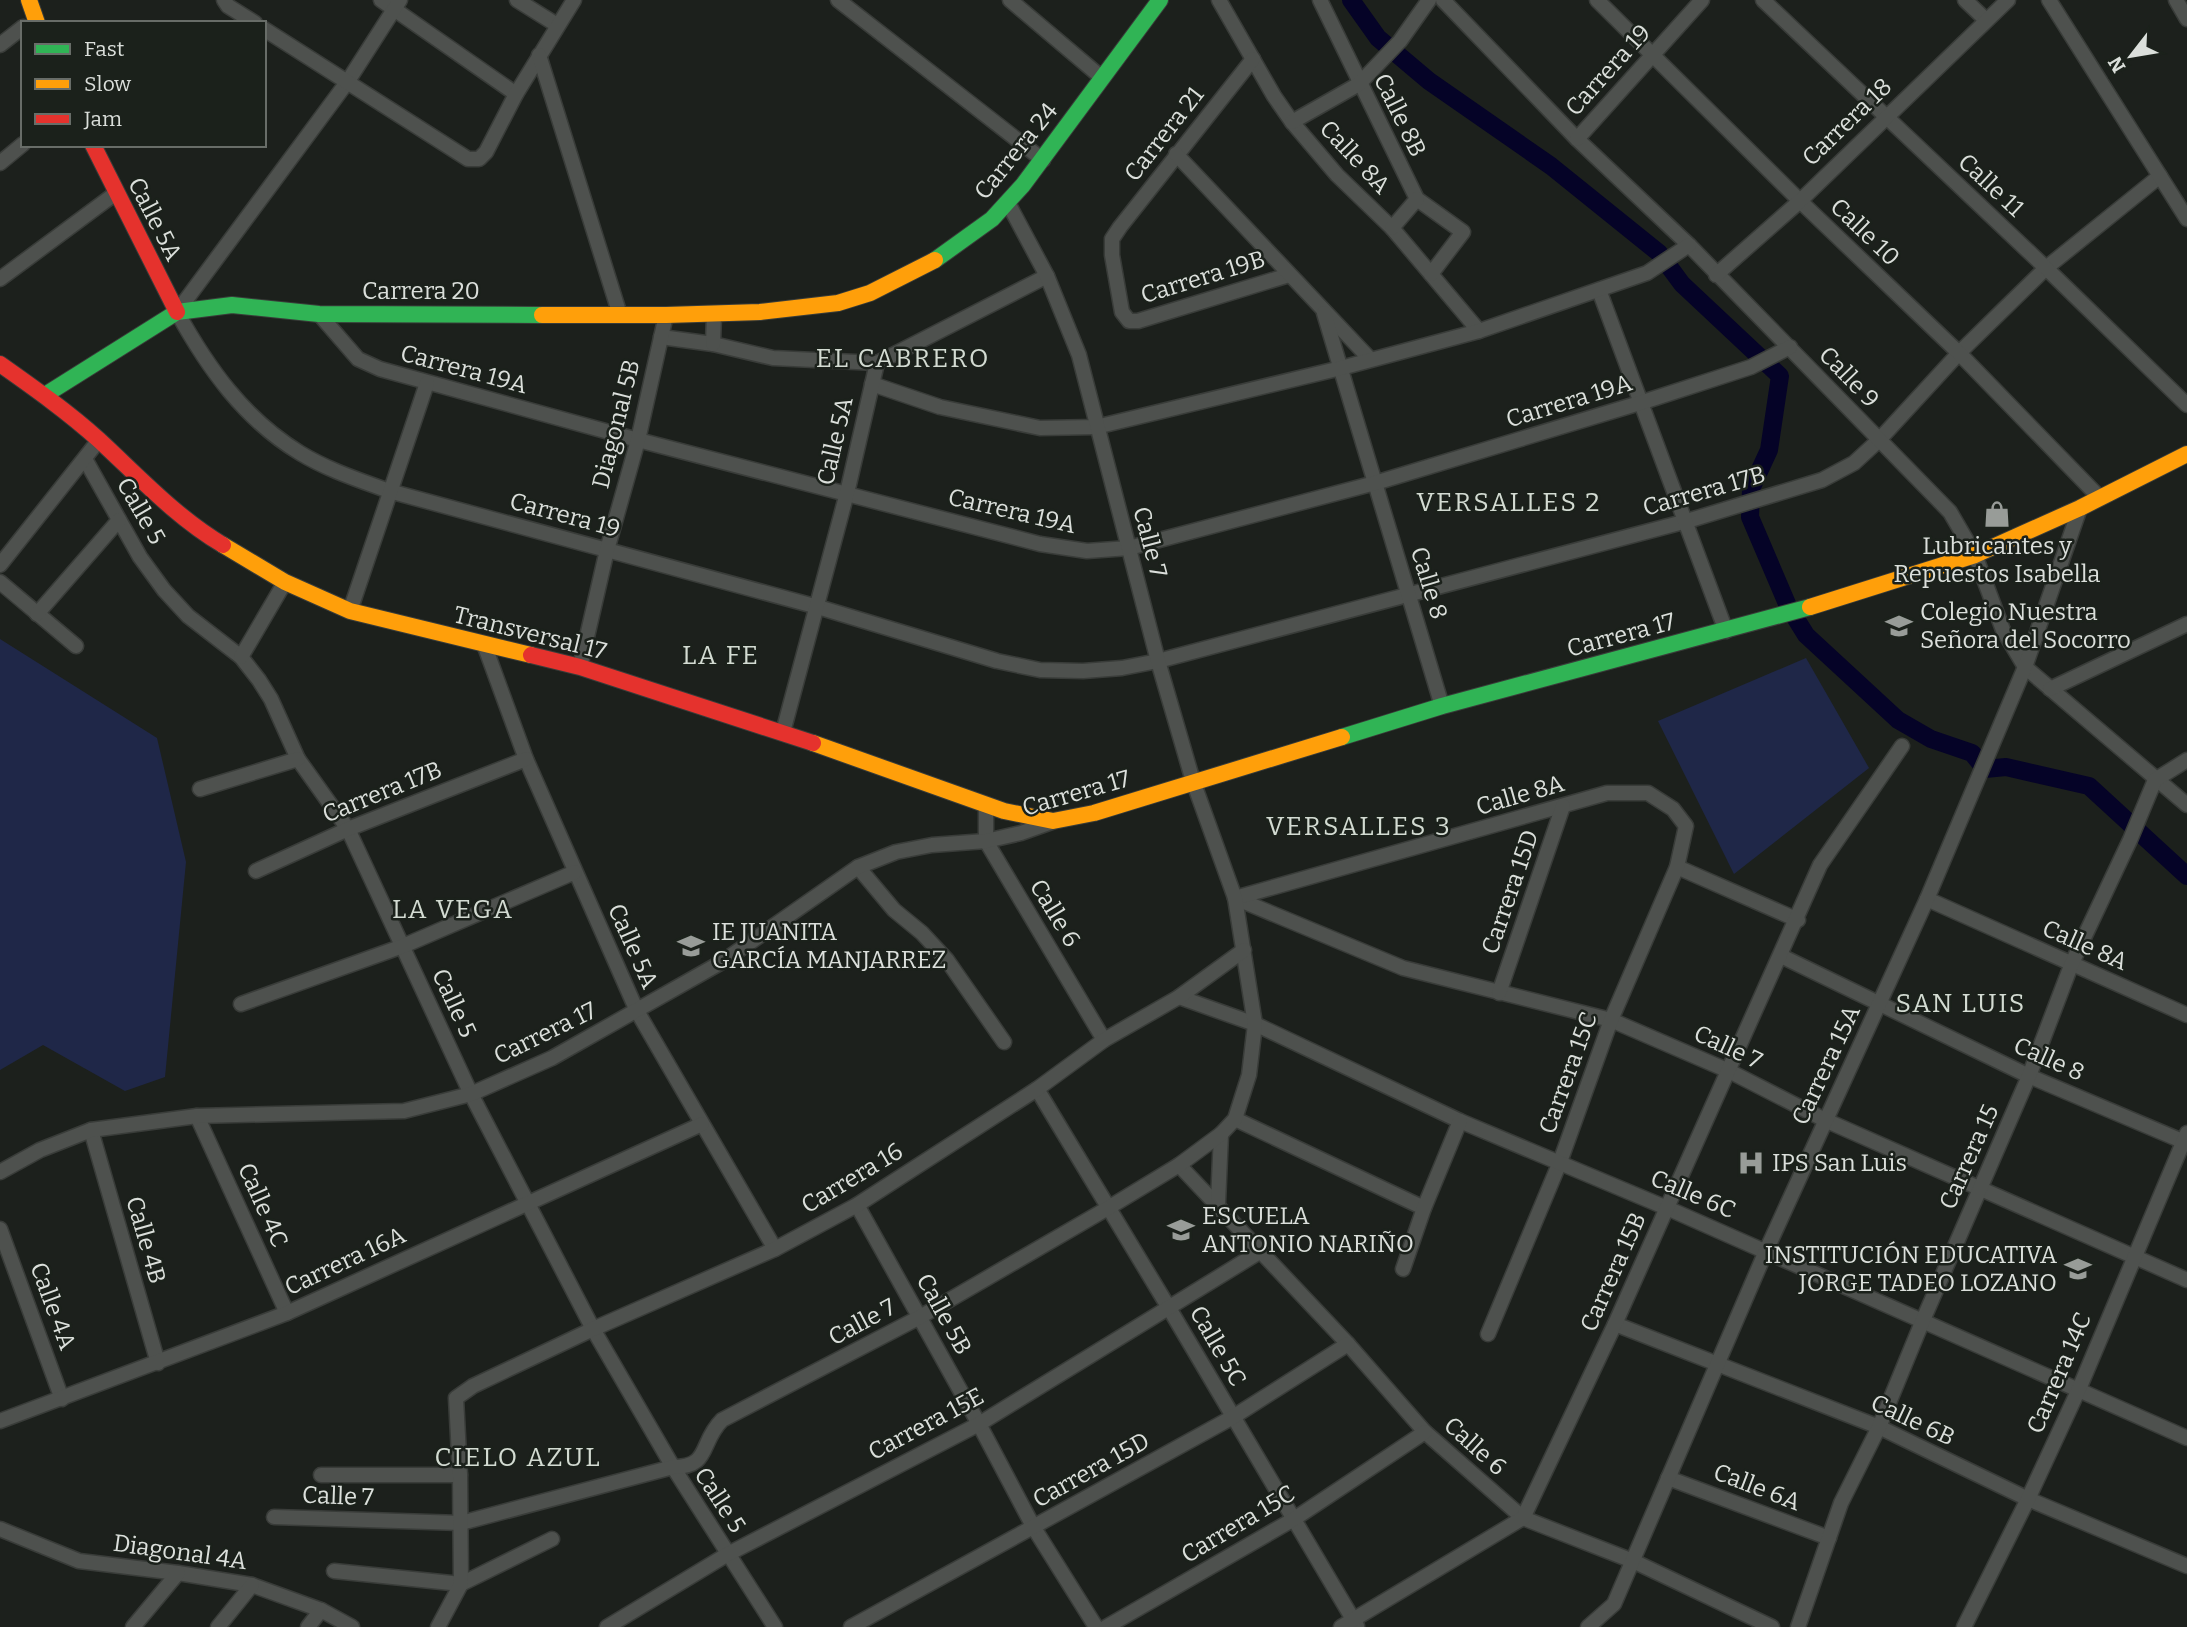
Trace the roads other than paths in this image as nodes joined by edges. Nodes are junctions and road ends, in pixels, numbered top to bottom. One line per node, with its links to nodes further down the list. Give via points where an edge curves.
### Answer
1 (29, 0): 23 (street)
2 (224, 0): 24 (street)
3 (381, 0): 20 (street)
4 (517, 0): 25 (street)
5 (574, 0): 25 (street)
6 (838, 0): 42 (street)
7 (1010, 0): 32 (street)
8 (1160, 0): 32 (street, Carrera 24)
9 (1219, 0): 31 (street, Calle 8A)
10 (1320, 0): 34 (street, Calle 8B)
11 (1429, 0): 34 (street, via 1400,41)
12 (1443, 0): 38 (street, Calle 9)
13 (1597, 0): 30 (street, Calle 10)
14 (1702, 0): 30 (street, Carrera 19)
15 (1763, 0): 36 (street, Calle 11)
16 (1965, 0): 22 (street)
17 (2008, 0): 22 (street, Carrera 18)
18 (2049, 0): 44 (street)
19 (2176, 0): 21 (street)
20 (397, 4): 33 (street); 35 (street)
21 (2187, 19)
22 (1986, 20): 36 (street, Carrera 18)
23 (31, 21)
24 (252, 21)
25 (557, 25): 29 (street)
26 (21, 30): 28 (street)
27 (266, 30): 33 (street)
28 (0, 45)
29 (539, 55): 35 (street); 63 (street)
30 (1651, 55): 38 (street, Carrera 19); 47 (street, Calle 10)
31 (1253, 59): 37 (street, Calle 8A); 41 (street, Carrera 21)
32 (1101, 77): 42 (street, Carrera 24)
33 (348, 81): 35 (street, via 468,159 479,159 486,152); 59 (street)
34 (1359, 84): 37 (street); 46 (street, Calle 8B)
35 (516, 94)
36 (1885, 117): 47 (street, Carrera 18); 52 (street, Calle 11)
37 (1292, 122): 50 (street, Calle 8A)
38 (1577, 139): 51 (street, Calle 9)
39 (21, 146): 43 (street)
40 (94, 147): 45 (street, Calle 5A)
41 (1176, 154): 54 (street, Calle 8); 65 (street, Carrera 21, via 1112,239 1122,312)
42 (1043, 160): 48 (street, Carrera 24)
43 (0, 163)
44 (2160, 176): 49 (street); 52 (street, Carrera 17B)
45 (116, 193): 57 (street); 59 (street, Calle 5A)
46 (1417, 199): 50 (street); 53 (street, Calle 8B, via 1463,232)
47 (1800, 201): 55 (street, Carrera 18); 70 (street, Calle 10)
48 (1008, 203): 56 (street, Calle 7); 60 (street, Carrera 24, via 940,257 870,293 810,307)
49 (2187, 219)
50 (1392, 228): 53 (street, Calle 8A)
51 (1689, 245): 55 (street, Calle 9); 58 (street, via 1647,273)
52 (2046, 268): 70 (street, Carrera 17B); 79 (street, Calle 11)
53 (1431, 274): 66 (street, Calle 8A)
54 (1289, 275): 61 (street, Calle 8); 65 (street, Carrera 19B)
55 (1716, 275): 69 (street, Calle 9)
56 (1047, 276): 73 (street); 80 (street, Calle 7, via 1079,355)
57 (0, 277)
58 (1599, 290): 66 (street); 78 (street)
59 (177, 312): 62 (street, Carrera 20, via 232,305); 77 (street); 87 (street, Carrera 19, via 216,375 269,432 301,454)
60 (714, 313): 64 (street, Carrera 24); 68 (street)
61 (1324, 313): 71 (street, Calle 8); 74 (street, Calle 8)
62 (319, 314): 63 (street, Carrera 20); 75 (street, Carrera 19A, via 358,359)
63 (620, 315): 64 (street, Carrera 20)
64 (666, 315): 67 (street, Diagonal 5B)
65 (1129, 321)
66 (1479, 331): 71 (street)
67 (661, 337): 68 (street); 82 (street, Diagonal 5B)
68 (713, 344): 73 (street, via 773,358)
69 (1790, 347): 78 (street, Carrera 19A, via 1751,367); 83 (street, Calle 9)
70 (1959, 353): 83 (street, Carrera 17B); 89 (street, Calle 10)
71 (1370, 359): 74 (street)
72 (0, 363): 77 (street)
73 (877, 363): 76 (street, Calle 5A)
74 (1341, 368): 80 (street); 86 (street, Calle 8)
75 (427, 383): 82 (street, Carrera 19A); 87 (street)
76 (872, 384): 80 (street, via 940,407 1040,428); 88 (street, Calle 5A)
77 (46, 395): 81 (street, Transversal 17)
78 (1643, 402): 86 (street, Carrera 19A); 92 (street)
79 (2187, 405)
80 (1096, 426): 93 (street, Calle 7)
81 (99, 440): 85 (street); 98 (street, Transversal 17, via 208,536)
82 (638, 440): 88 (street, Carrera 19A); 94 (street, Diagonal 5B)
83 (1879, 440): 92 (street, Carrera 17B, via 1854,463 1822,480); 95 (street, Calle 9, via 1950,512)
84 (2187, 453): 89 (street, Carrera 17)
85 (85, 459): 91 (street, Calle 5); 96 (street)
86 (1375, 483): 93 (street, Carrera 19A); 99 (street, Calle 8)
87 (389, 491): 94 (street, Carrera 19); 101 (street)
88 (847, 493): 93 (street, Carrera 19A, via 1040,544 1087,551); 100 (street, Calle 5A)
89 (2100, 498): 90 (street, Carrera 17)
90 (2080, 508): 95 (street, Carrera 17); 110 (street, Carrera 15A)
91 (119, 520): 102 (street); 107 (street, Calle 5, via 164,590 188,616)
92 (1687, 521): 99 (street, Carrera 17B); 104 (street)
93 (1129, 548): 108 (street, Calle 7)
94 (607, 550): 100 (street, Carrera 19); 109 (street, Diagonal 5B)
95 (1975, 555): 104 (street, Carrera 17); 110 (street, Calle 9, via 2003,630)
96 (0, 565)
97 (0, 582): 102 (street)
98 (285, 582): 101 (street, Transversal 17); 107 (street)
99 (1409, 595): 108 (street, Carrera 17B); 112 (street, Calle 8)
100 (818, 607): 108 (street, Carrera 19, via 1040,670 1083,671); 113 (street, Calle 5A)
101 (350, 611): 105 (street, Transversal 17)
102 (37, 614): 106 (street)
103 (2187, 624): 111 (street)
104 (1726, 631): 112 (street, Carrera 17)
105 (484, 644): 109 (street, Transversal 17); 116 (street, Calle 5A)
106 (76, 646)
107 (241, 657): 115 (street, Calle 5, via 271,699)
108 (1158, 661): 119 (street, Calle 7)
109 (580, 667): 113 (street, Transversal 17)
110 (2025, 667): 111 (street, Calle 9); 133 (street, Carrera 15A)
111 (2050, 689): 118 (street, Calle 9)
112 (1442, 706): 119 (street, Carrera 17)
113 (783, 732): 121 (street, Transversal 17)
114 (1902, 747): 134 (street, Carrera 15B, via 1820,865)
115 (298, 759): 120 (street); 126 (street, Calle 5)
116 (526, 759): 126 (street, Carrera 17B); 131 (street, Calle 5A)
117 (2187, 760): 118 (street)
118 (2155, 780): 122 (street, Calle 9); 138 (street, Carrera 15)
119 (1193, 781): 124 (street, Carrera 17, via 1094,813); 132 (street, Calle 7)
120 (200, 789)
121 (986, 805): 124 (street, Transversal 17); 127 (street)
122 (2187, 805)
123 (1563, 806): 125 (street, Calle 8A, via 1607,793 1648,793 1673,809); 132 (street, Calle 8A); 139 (street, Carrera 15D)
124 (1053, 821): 127 (street, Carrera 17)
125 (1686, 826): 129 (street, Carrera 15C)
126 (348, 829): 130 (street, Carrera 17B); 135 (street, Calle 5)
127 (986, 841): 128 (street, Carrera 17, via 896,852); 147 (street, Calle 6)
128 (858, 867): 143 (street, Carrera 17, via 722,962); 148 (street, via 894,910 947,960)
129 (1677, 867): 134 (street); 145 (street, Carrera 15C)
130 (256, 871)
131 (575, 873): 135 (street); 143 (street, Calle 5A)
132 (1235, 898): 136 (street, Calle 7); 139 (street, Calle 7, via 1403,968)
133 (1927, 899): 138 (street, Calle 8A); 141 (street, Carrera 15A)
134 (1798, 920): 137 (street, Carrera 15B)
135 (403, 946): 142 (street); 152 (street, Calle 5)
136 (1244, 950): 140 (street, Carrera 16); 146 (street, Calle 7)
137 (1781, 956): 141 (street, Calle 8); 149 (street, Carrera 15B)
138 (2072, 963): 144 (street, Calle 8A); 150 (street, Carrera 15)
139 (1499, 993): 145 (street, Calle 7)
140 (1179, 998): 146 (street, Calle 6C); 147 (street, Carrera 16)
141 (1880, 1003): 150 (street, Calle 8); 155 (street, Carrera 15A)
142 (241, 1004)
143 (637, 1011): 152 (street, Carrera 17, via 552,1058); 157 (street, Calle 5A)
144 (2187, 1015)
145 (1611, 1020): 149 (street, Calle 7); 161 (street, Carrera 15C)
146 (1255, 1024): 154 (street, Calle 7, via 1249,1075); 156 (street, Calle 6C)
147 (1104, 1040): 151 (street, Carrera 16)
148 (1003, 1042)
149 (1729, 1070): 155 (street, Calle 7); 170 (street, Carrera 15B)
150 (2029, 1076): 160 (street, Calle 8); 164 (street, Carrera 15)
151 (1037, 1089): 167 (street, Carrera 16); 168 (street, Calle 5C)
152 (471, 1094): 153 (street, Carrera 17, via 404,1111); 165 (street, Calle 5)
153 (197, 1116): 158 (street, Carrera 17); 179 (street, Calle 4C)
154 (1235, 1119): 159 (street, Calle 7); 169 (street)
155 (1825, 1120): 164 (street, Calle 7); 174 (street, Carrera 15A)
156 (1460, 1121): 161 (street, Calle 6C); 169 (street)
157 (702, 1124): 165 (street, Carrera 16A); 172 (street, Calle 5A)
158 (91, 1130): 163 (street, Carrera 17); 186 (street, Calle 4B)
159 (1221, 1134): 162 (street, Calle 7); 166 (street)
160 (2186, 1139): 175 (street, Carrera 14C)
161 (1560, 1162): 170 (street, Calle 6C); 184 (street, Carrera 15C)
162 (1179, 1165): 166 (street, Calle 6); 168 (street, Calle 7)
163 (0, 1172)
164 (1981, 1187): 175 (street, Calle 7); 181 (street, Carrera 15)
165 (527, 1203): 179 (street, Carrera 16A); 183 (street, Calle 5)
166 (1218, 1203): 173 (street, Calle 6)
167 (857, 1205): 172 (street, Carrera 16); 180 (street, Calle 5B)
168 (1108, 1208): 178 (street, Calle 5C); 180 (street, Calle 7)
169 (1424, 1208): 176 (street)
170 (1667, 1208): 174 (street, Calle 6C); 182 (street, Carrera 15B)
171 (0, 1229): 189 (street, Calle 4A)
172 (775, 1249): 183 (street, Carrera 16)
173 (1261, 1251): 178 (street, Carrera 15E); 185 (street, Calle 6)
174 (1766, 1251): 181 (street, Calle 6C); 187 (street, Carrera 15A)
175 (2134, 1256): 177 (street, Calle 7); 188 (street, Carrera 14C)
176 (1403, 1269)
177 (2187, 1280)
178 (1169, 1308): 190 (street, Calle 5C); 192 (street, Carrera 15E)
179 (287, 1313): 186 (street, Carrera 16A)
180 (920, 1317): 192 (street, Calle 5B); 196 (street, Calle 7, via 722,1420 711,1431 699,1461)
181 (1923, 1320): 188 (street, Calle 6C); 193 (street, Carrera 15)
182 (1615, 1324): 187 (street, Calle 6B); 202 (street, Carrera 15B)
183 (593, 1329): 196 (street, Calle 5); 198 (street, Carrera 16, via 456,1398)
184 (1488, 1334)
185 (1348, 1344): 190 (street, Carrera 15D); 194 (street, Calle 6)
186 (158, 1363): 189 (street, Carrera 16A)
187 (1716, 1364): 193 (street, Calle 6B); 199 (street, Carrera 15A)
188 (2078, 1390): 195 (street, Calle 6C); 200 (street, Carrera 14C)
189 (62, 1399): 191 (street, Carrera 16A)
190 (1233, 1417): 203 (street, Calle 5C); 205 (street, Carrera 15D)
191 (0, 1421)
192 (979, 1424): 205 (street, Calle 5B); 209 (street, Carrera 15E)
193 (1879, 1427): 200 (street, Calle 6B); 207 (street, Carrera 15)
194 (1425, 1432): 202 (street, Calle 6); 203 (street, Carrera 15C)
195 (2187, 1438)
196 (673, 1467): 204 (street, Calle 7); 209 (street, Calle 5)
197 (321, 1475): 198 (street)
198 (460, 1475): 204 (street)
199 (1668, 1478): 207 (street, Calle 6A); 210 (street, Carrera 15A)
200 (2028, 1499): 211 (street, Calle 6B); 231 (street, Carrera 14C)
201 (274, 1517): 204 (street, Calle 7)
202 (1523, 1518): 210 (street, Calle 6); 217 (street)
203 (1294, 1519): 217 (street, Calle 5C); 227 (street, Carrera 15C)
204 (461, 1522): 214 (street)
205 (1034, 1528): 225 (street, Carrera 15D); 226 (street, Calle 5B)
206 (0, 1529): 213 (street, Diagonal 4A, via 79,1561)
207 (1829, 1538): 230 (street, Carrera 15)
208 (552, 1539): 214 (street)
209 (729, 1554): 223 (street, Carrera 15E); 224 (street, Calle 5)
210 (1633, 1561): 228 (street, Carrera 15A, via 1614,1604); 229 (street, Calle 6)
211 (2187, 1566)
212 (334, 1571): 214 (street)
213 (178, 1573): 215 (street, Diagonal 4A); 218 (street)
214 (461, 1584): 222 (street)
215 (252, 1585): 216 (street, Diagonal 4A); 219 (street)
216 (321, 1610): 220 (street); 221 (street, Diagonal 4A)
217 (1350, 1625)
218 (132, 1627)
219 (218, 1627)
220 (308, 1627)
221 (352, 1627)
222 (438, 1627)
223 (607, 1627)
224 (775, 1627)
225 (851, 1627)
226 (1096, 1627)
227 (1106, 1627)
228 (1588, 1627)
229 (1772, 1627)
230 (1798, 1627)
231 (1964, 1627)

